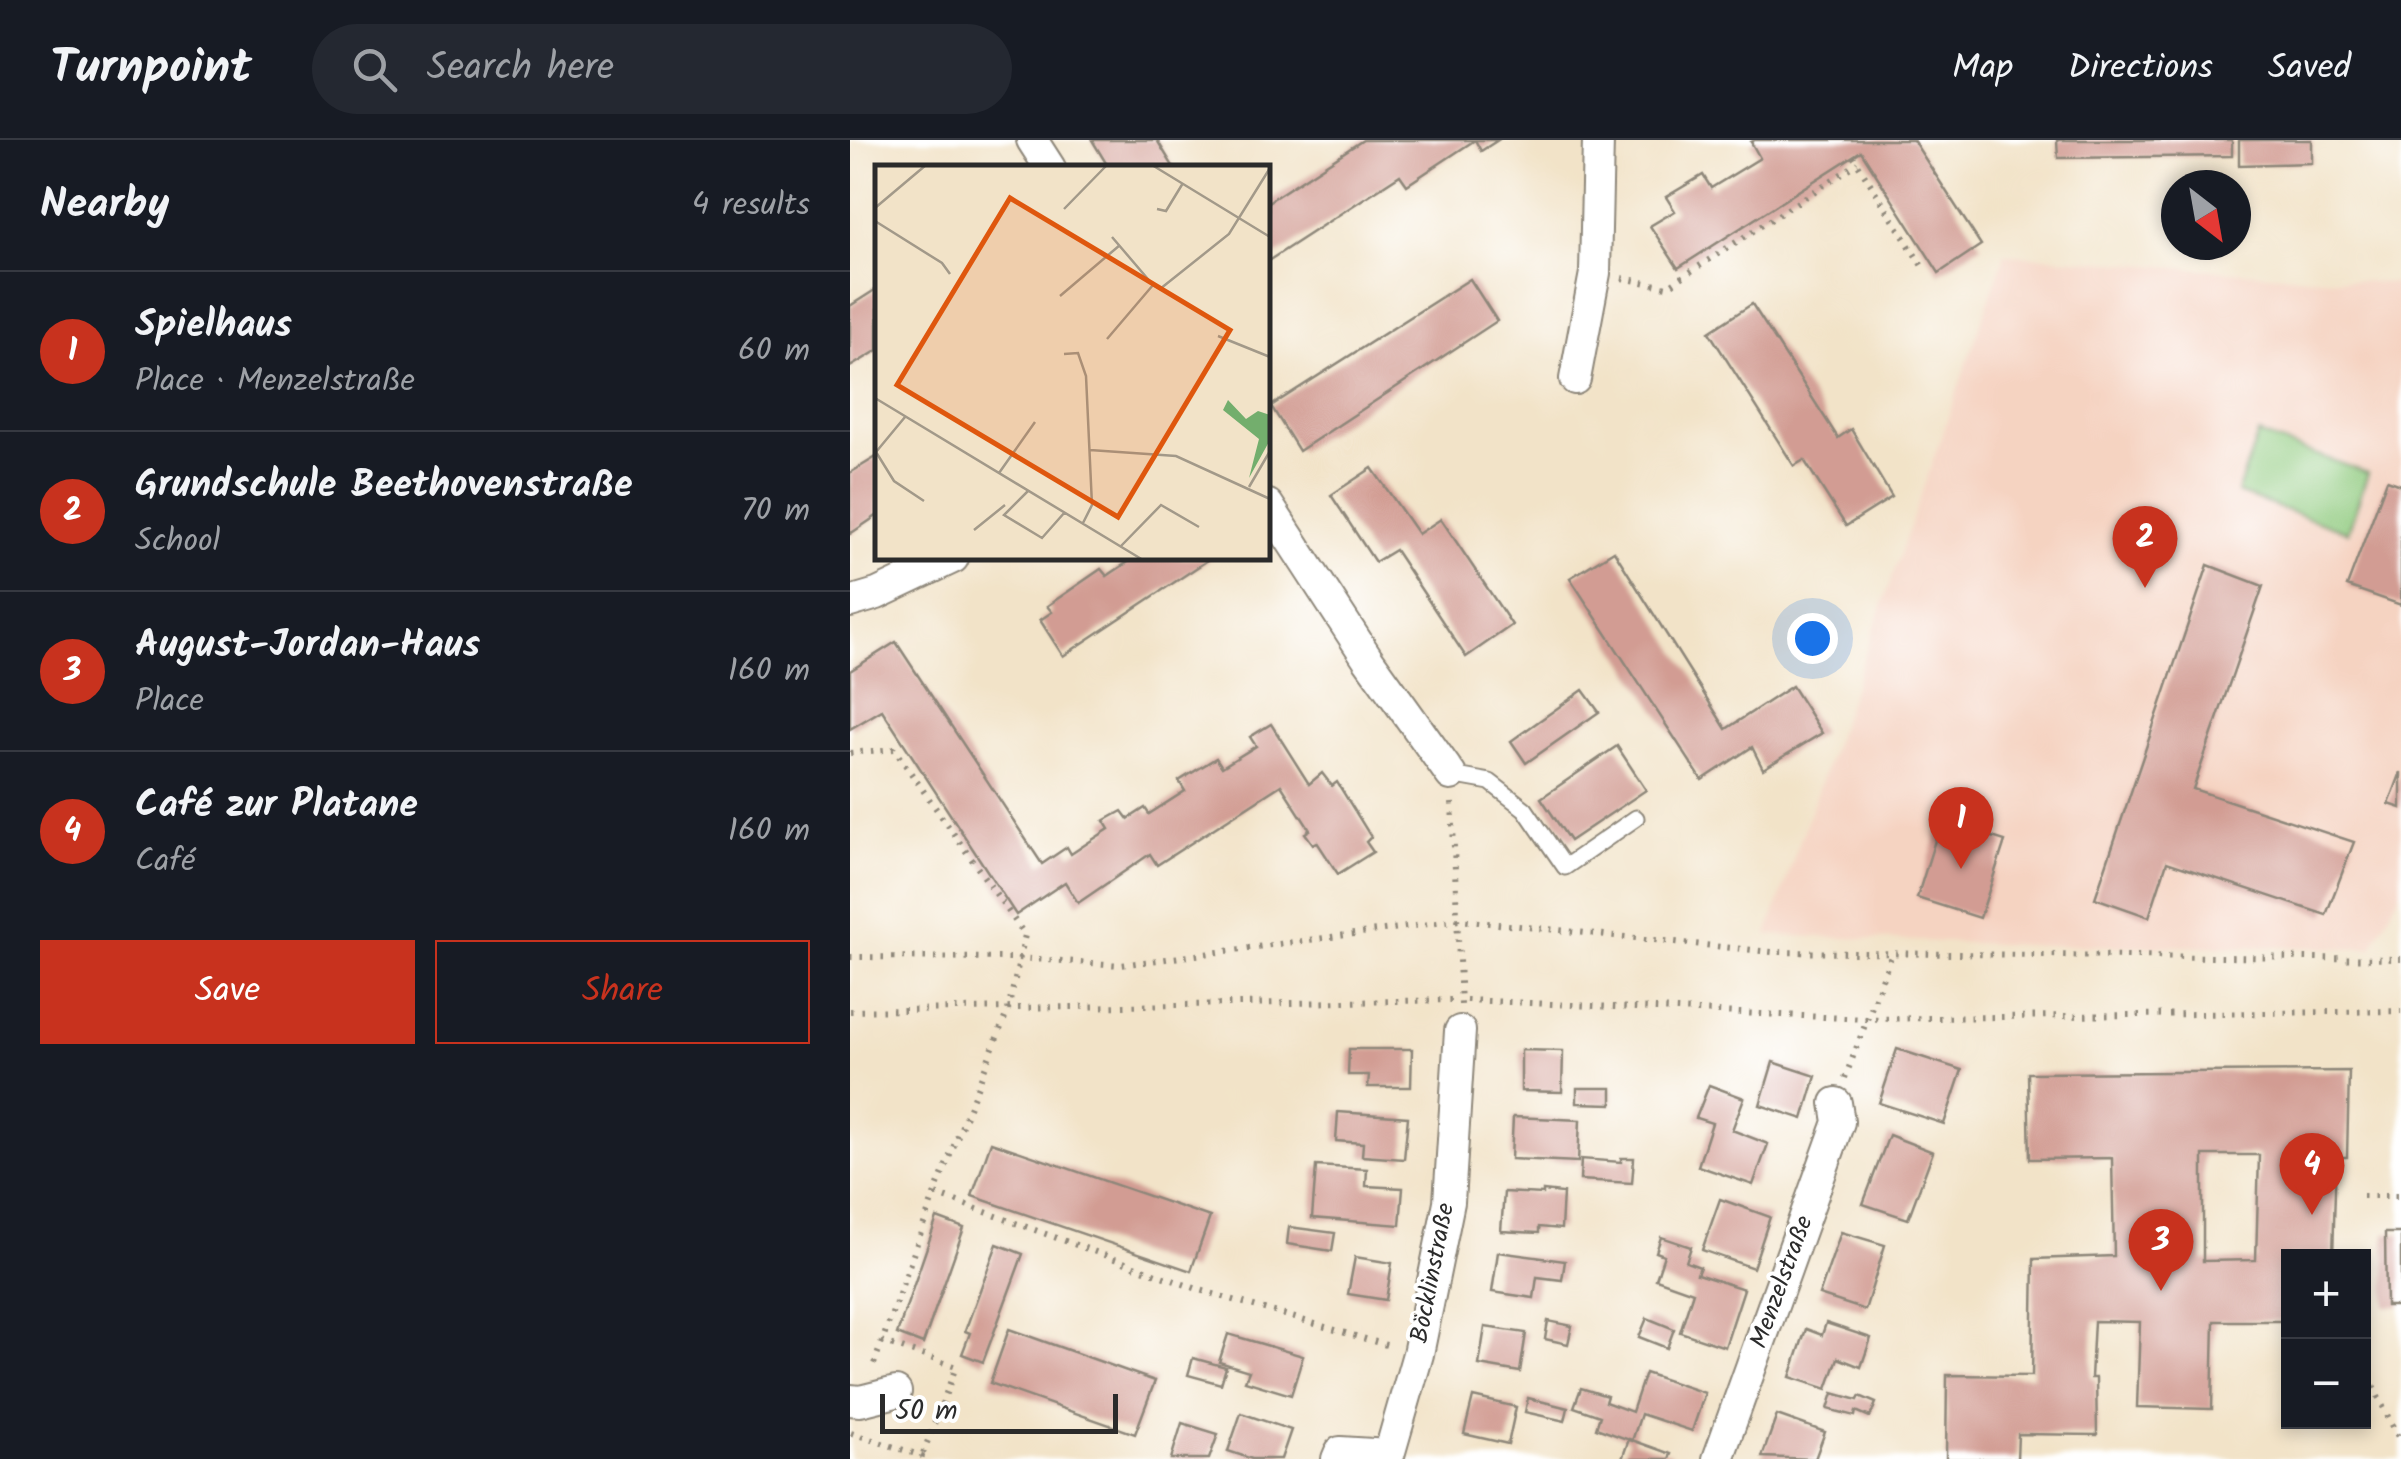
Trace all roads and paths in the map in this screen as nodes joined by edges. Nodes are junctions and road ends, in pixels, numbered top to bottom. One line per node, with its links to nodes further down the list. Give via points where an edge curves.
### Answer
1 (1032, 140): 3 (street)
2 (1598, 140): 5 (street)
3 (1048, 165)
4 (1922, 266): 5 (path, via 1856,159 1667,287)
5 (1595, 273): 6 (street)
6 (1574, 379)
7 (1270, 508): 11 (street)
8 (949, 560): 9 (street)
9 (850, 602)
10 (850, 752): 16 (path, via 894,750 1025,936)
11 (1451, 776): 12 (lane, via 1490,782 1526,809 1565,867); 13 (path)
12 (1636, 818)
13 (1459, 920): 14 (path, via 1772,952); 16 (path, via 1122,965); 18 (path)
14 (1890, 956): 17 (path); 22 (path)
15 (850, 957): 16 (path)
16 (1018, 958): 19 (path)
17 (2401, 959)
18 (1462, 1000): 19 (path); 22 (path); 23 (path)
19 (1008, 1010): 20 (path); 25 (path)
20 (850, 1011)
21 (2401, 1011): 22 (path)
22 (1866, 1020): 24 (path)
23 (1460, 1031): 29 (street, Böcklinstraße, via 1448,1202)
24 (1836, 1103): 38 (street, Menzelstraße, via 1839,1122)
25 (936, 1194): 28 (path); 29 (path, via 1200,1290)
26 (2363, 1196): 27 (path)
27 (2401, 1196)
28 (882, 1341): 32 (path); 36 (path, via 956,1367)
29 (1418, 1354): 35 (street, Böcklinstraße)
30 (2371, 1382): 34 (path)
31 (896, 1392): 32 (street)
32 (855, 1401)
33 (850, 1432): 36 (path)
34 (2401, 1442)
35 (1395, 1457): 37 (street, Böcklinstraße, via 1340,1452)
36 (922, 1458)
37 (1337, 1459)
38 (1718, 1459)

